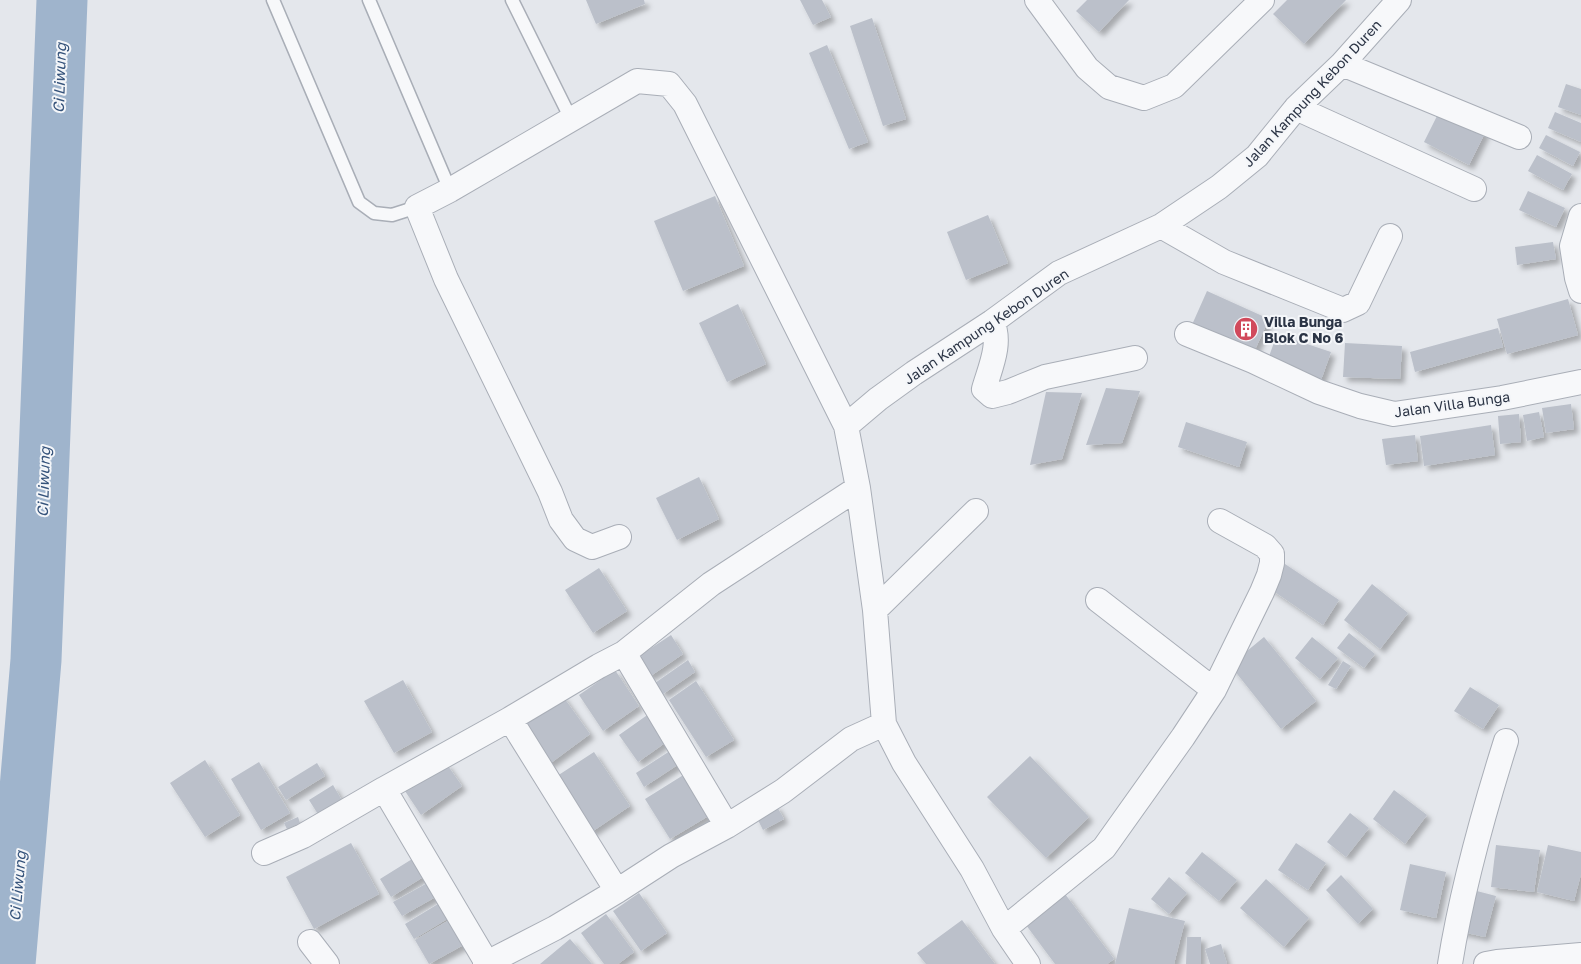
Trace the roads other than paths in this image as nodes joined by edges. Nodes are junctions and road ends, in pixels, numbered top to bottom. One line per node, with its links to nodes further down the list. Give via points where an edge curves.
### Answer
1 (273, 0): 13 (lane, via 359,202 374,214 392,215)
2 (369, 0): 12 (lane)
3 (512, 0): 9 (lane)
4 (1262, 0): 6 (street, via 1174,86 1144,98 1109,87 1087,68)
5 (1399, 0): 7 (street, Jalan Kampung Kebon Duren)
6 (1046, 4)
7 (1342, 64): 8 (street, Jalan Kampung Kebon Duren); 10 (street)
8 (1296, 108): 11 (street); 15 (street, Jalan Kampung Kebon Duren, via 1257,156)
9 (571, 119): 12 (street); 22 (street, via 637,81 669,84 685,104)
10 (1519, 137)
11 (1474, 189)
12 (450, 190): 13 (street)
13 (417, 207): 26 (street, via 446,279 561,520 575,539 592,547)
14 (1581, 216): 17 (street, via 1572,246)
15 (1162, 226): 16 (street, via 1224,262 1343,310 1358,303); 18 (street, Jalan Kampung Kebon Duren, via 1060,273)
16 (1390, 236)
17 (1581, 291)
18 (992, 322): 20 (street, via 996,331 995,353 984,389 992,396 1045,377); 22 (street, Jalan Kampung Kebon Duren, via 885,394)
19 (1187, 334): 21 (street, Jalan Villa Bunga, via 1319,392 1394,414)
20 (1135, 358)
21 (1581, 382)
22 (846, 426): 23 (street)
23 (858, 488): 28 (street); 29 (street, via 711,584)
24 (976, 511): 28 (street)
25 (1220, 521): 30 (street, via 1265,546 1272,554 1272,563 1262,592)
26 (619, 537)
27 (1098, 600): 30 (street)
28 (875, 610): 32 (street)
29 (624, 653): 31 (street); 35 (street)
30 (1214, 690): 38 (street, via 1104,848)
31 (510, 719): 34 (street); 37 (street)
32 (884, 724): 35 (street, via 851,739 783,791); 38 (street, via 904,763 972,869)
33 (1506, 741): 44 (street, via 1486,802 1458,915)
34 (384, 789): 36 (street, via 303,836); 42 (street)
35 (728, 826): 37 (street, via 671,856)
36 (264, 854)
37 (617, 891): 42 (street)
38 (1004, 929): 43 (street)
39 (310, 942): 41 (street)
40 (1581, 955): 45 (street)
41 (327, 964)
42 (486, 964)
43 (1028, 964)
44 (1450, 964)
45 (1486, 964)

